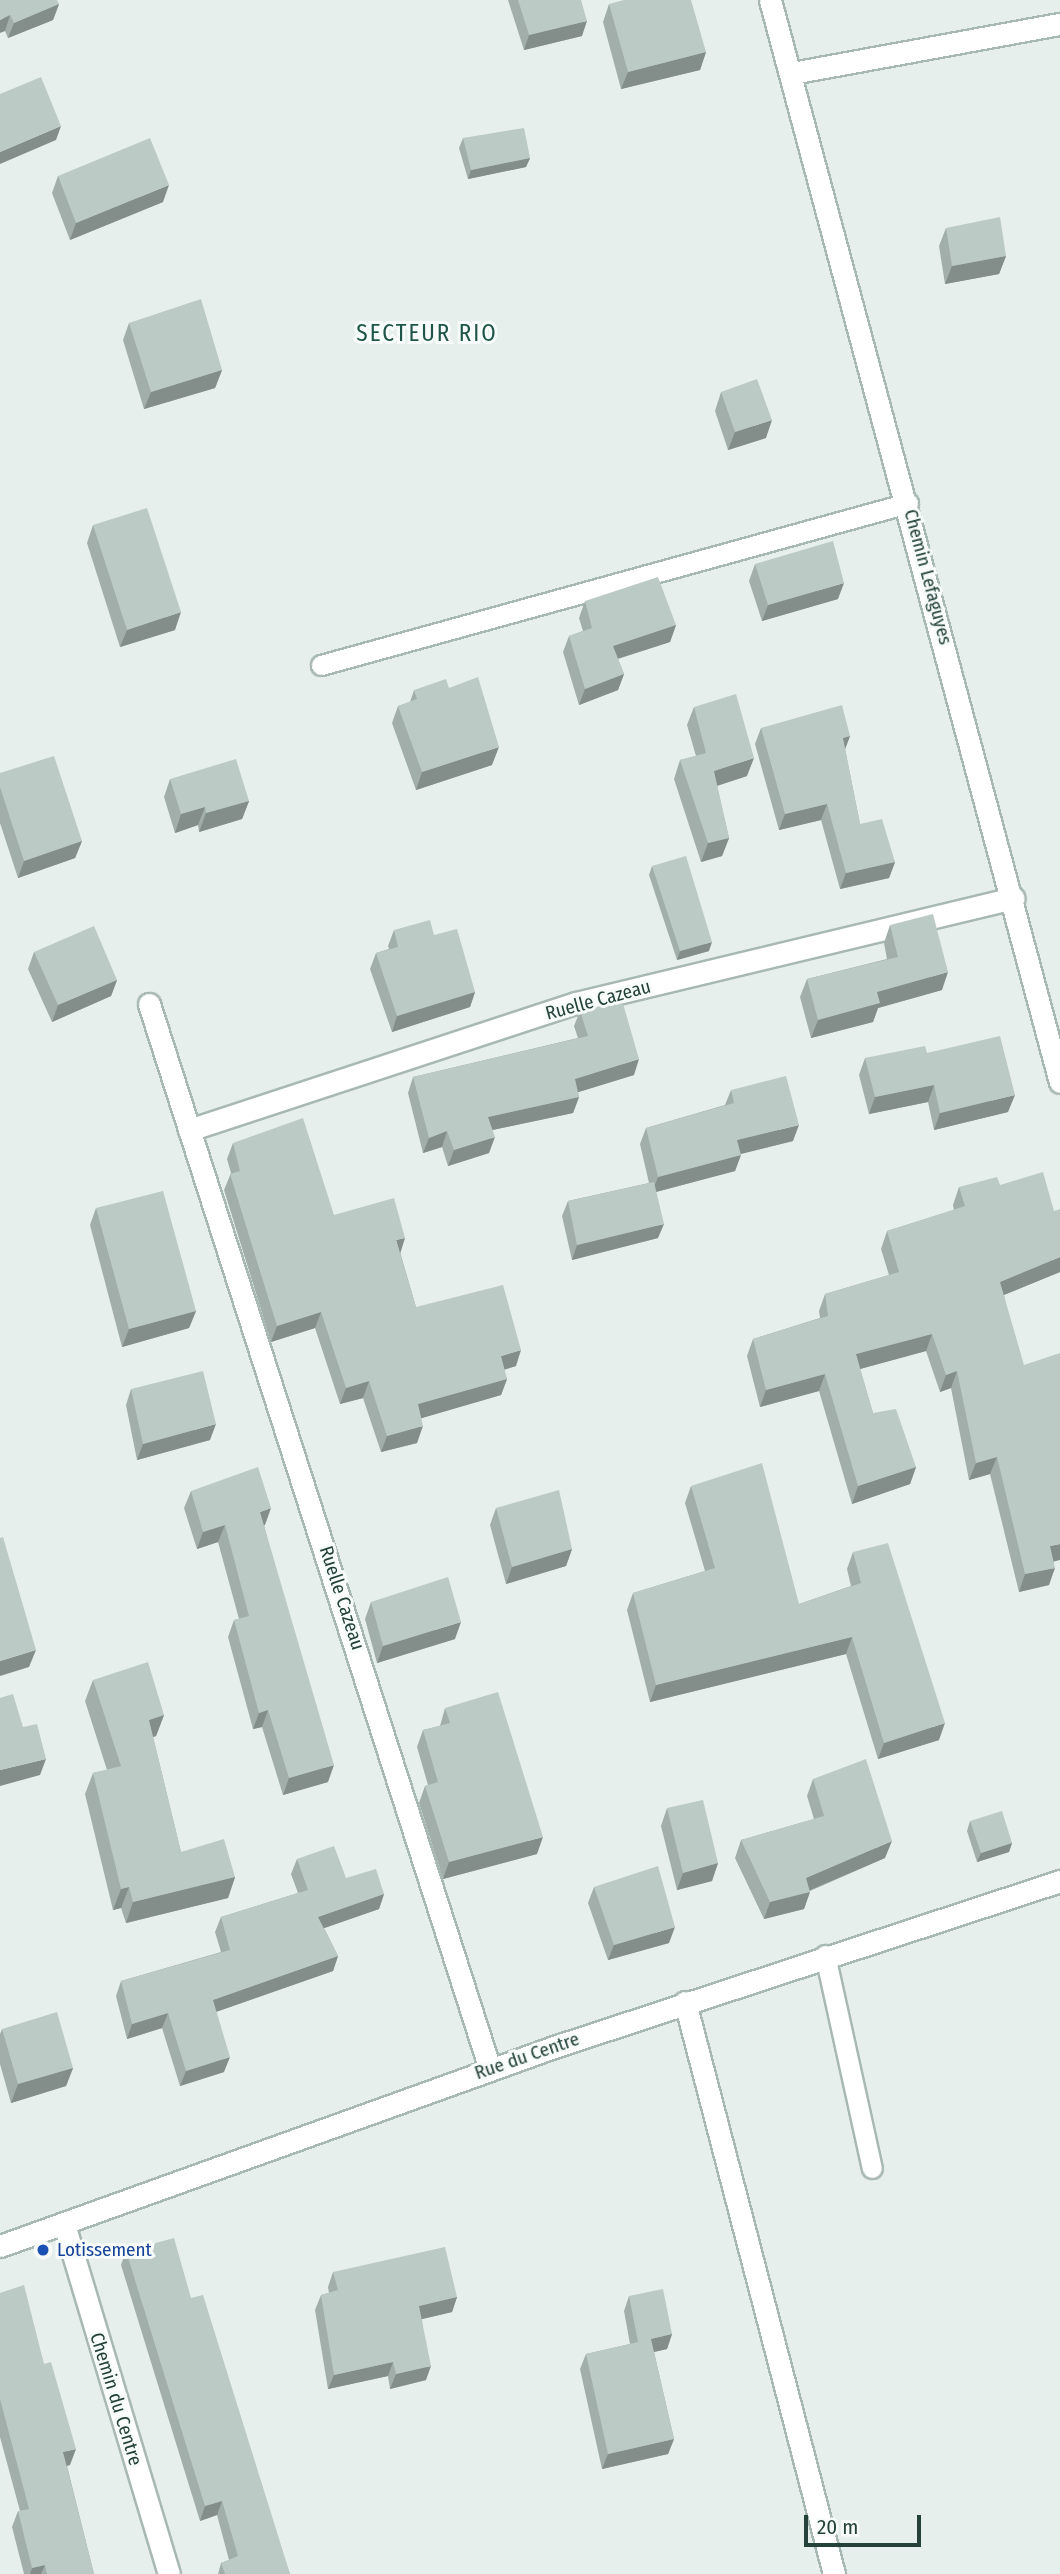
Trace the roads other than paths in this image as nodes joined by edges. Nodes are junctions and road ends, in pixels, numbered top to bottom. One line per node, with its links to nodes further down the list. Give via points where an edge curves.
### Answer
1 (770, 0): 3 (street, Chemin Lefaguyes)
2 (1060, 24): 3 (street)
3 (792, 73): 4 (street, Chemin Lefaguyes)
4 (908, 503): 5 (lane); 6 (street, Chemin Lefaguyes)
5 (321, 665)
6 (1014, 898): 8 (street, Chemin Lefaguyes); 9 (street, Ruelle Cazeau, via 576,1003)
7 (149, 1004): 9 (street, Ruelle Cazeau)
8 (1060, 1082)
9 (189, 1130): 13 (street, Ruelle Cazeau)
10 (1060, 1881): 11 (street, Rue du Centre)
11 (825, 1955): 12 (street, Rue du Centre); 14 (lane)
12 (685, 2002): 13 (street, Rue du Centre); 18 (street)
13 (490, 2069): 15 (street, Rue du Centre)
14 (872, 2168)
15 (64, 2224): 16 (street, Rue du Centre); 17 (street, Chemin du Centre)
16 (0, 2246)
17 (169, 2574)
18 (834, 2574)

